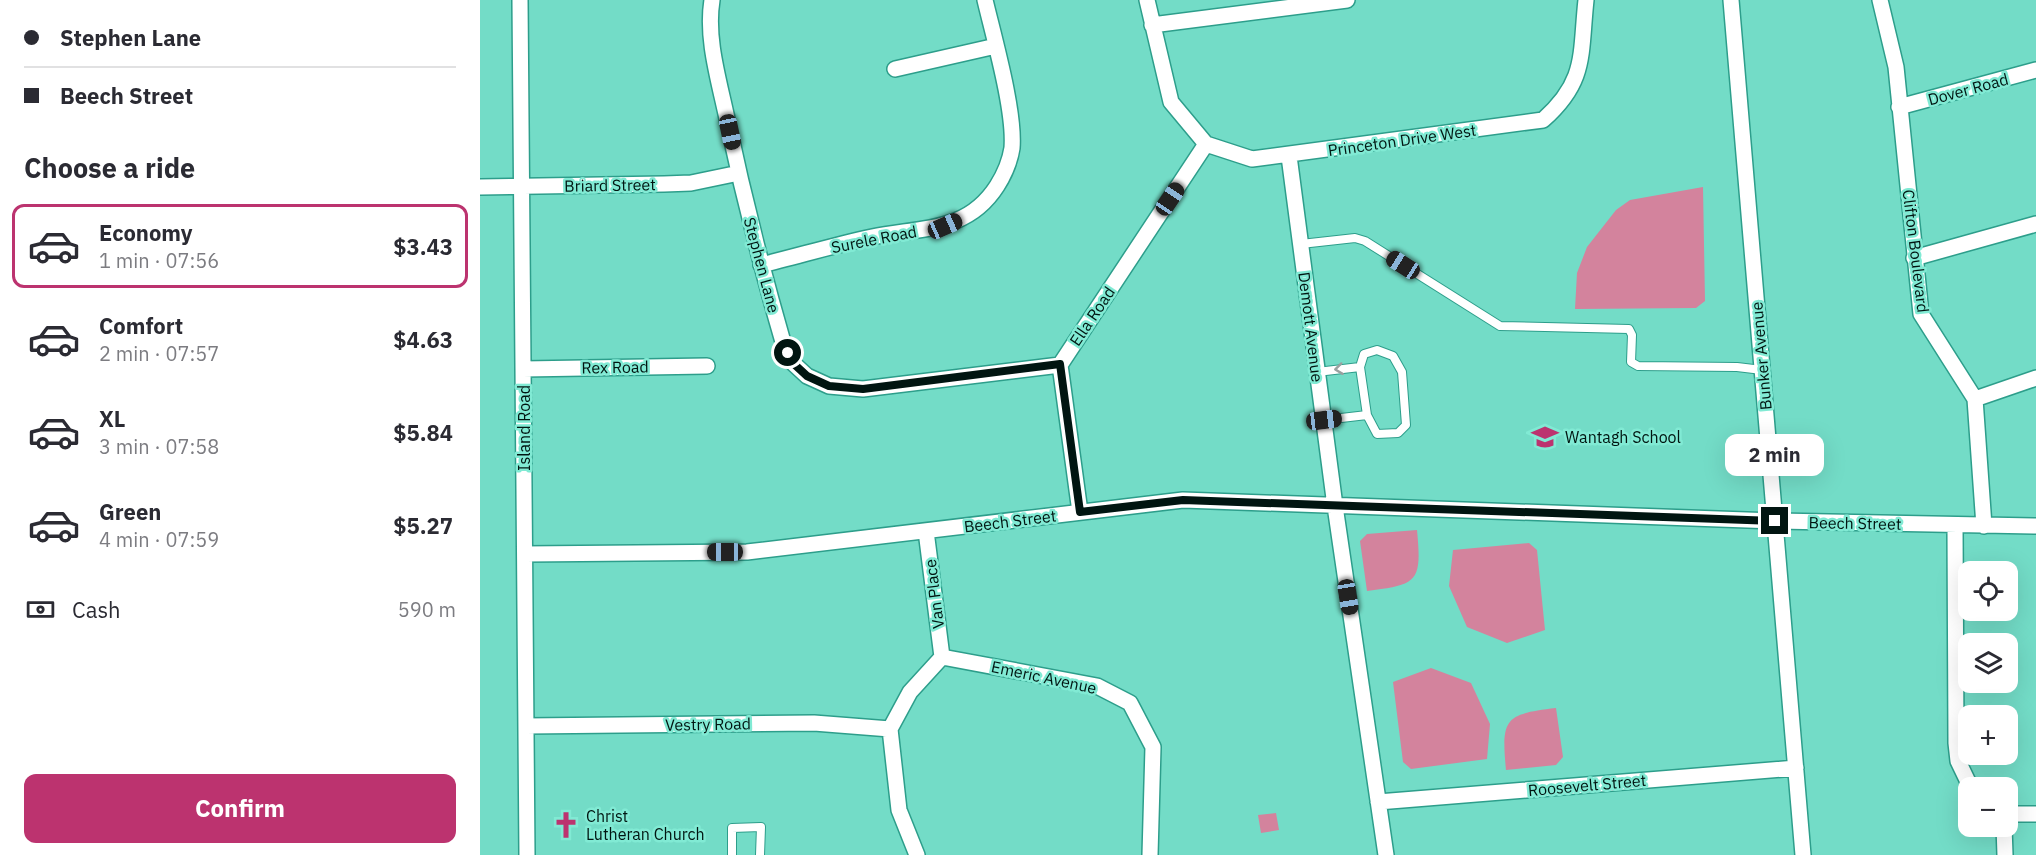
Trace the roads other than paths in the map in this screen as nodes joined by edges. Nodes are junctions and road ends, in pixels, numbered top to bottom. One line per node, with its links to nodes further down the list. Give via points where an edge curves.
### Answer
1 (520, 0): 18 (street, Island Road)
2 (712, 0): 16 (street, Stephen Lane, via 713,51)
3 (985, 0): 10 (street, Surele Road)
4 (1147, 0): 9 (street)
5 (1347, 0): 9 (street)
6 (1586, 0): 15 (street, Princeton Drive West, via 1578,75 1563,102 1543,120)
7 (1731, 0): 27 (street, Bunker Avenue)
8 (1880, 0): 13 (street, Clifton Boulevard, via 1893,46)
9 (1152, 25): 14 (street, via 1171,102)
10 (996, 46): 11 (street); 22 (street, Surele Road, via 1012,148 1005,174 984,202 970,215 945,226 871,237)
11 (896, 69)
12 (2036, 70): 13 (street, Dover Road)
13 (1899, 107): 21 (street, Clifton Boulevard)
14 (1206, 144): 15 (street, Princeton Drive West, via 1252,159); 23 (street, Ella Road)
15 (1289, 156): 20 (street, Demott Avenue)
16 (739, 173): 18 (street, Briard Street, via 691,183); 22 (street, Stephen Lane)
17 (480, 187): 18 (street, Briard Street)
18 (522, 187): 26 (street, Island Road)
19 (2036, 224): 21 (street)
20 (1301, 244): 27 (lane, via 1355,238 1365,241 1500,326 1629,329 1630,362 1634,365); 28 (street, Demott Avenue)
21 (1914, 258): 30 (street, Clifton Boulevard, via 1922,314)
22 (761, 265): 23 (street, Stephen Lane, via 783,342 794,364 807,376 829,386 863,389)
23 (1060, 364): 34 (street, Ella Road)
24 (706, 366): 26 (street, Rex Road)
25 (1360, 367): 28 (lane, one-way to 28); 31 (lane); 31 (lane, via 1364,354 1377,350 1393,356 1402,372 1406,425 1398,433 1377,434)
26 (523, 369): 40 (street, Island Road)
27 (1762, 370): 35 (street, Bunker Avenue)
28 (1317, 372): 32 (street, Demott Avenue)
29 (2036, 378): 30 (street)
30 (1975, 399): 37 (street, Clifton Boulevard)
31 (1367, 415): 32 (lane)
32 (1324, 420): 33 (street, Demott Avenue)
33 (1335, 506): 34 (street, Beech Street, via 1183,500); 35 (street, Beech Street); 46 (street, Demott Avenue)
34 (1080, 512): 39 (street, Beech Street)
35 (1775, 521): 36 (street, Beech Street); 44 (street, Bunker Avenue)
36 (1955, 525): 37 (street, Beech Street); 45 (street, via 1956,743 1958,761)
37 (1984, 526): 38 (street, Beech Street)
38 (2036, 526)
39 (926, 531): 40 (street, Beech Street, via 747,552); 41 (street, Van Place)
40 (525, 554): 42 (street, Island Road)
41 (942, 657): 43 (street, via 910,692); 54 (street, Emeric Avenue, via 1097,686 1130,703 1153,747)
42 (526, 726): 43 (street, Vestry Road, via 814,723); 50 (street, Island Road)
43 (890, 729): 53 (street, via 899,810)
44 (1796, 768): 46 (street, Roosevelt Street); 56 (street, Bunker Avenue)
45 (1966, 777)
46 (1378, 802): 55 (street, Demott Avenue)
47 (2018, 814): 48 (street)
48 (2036, 814)
49 (2004, 837): 57 (street)
50 (527, 855)
51 (732, 855): 52 (lane, via 732,828 761,827)
52 (760, 855)
53 (917, 855)
54 (1150, 855)
55 (1386, 855)
56 (1803, 855)
57 (2005, 855)

